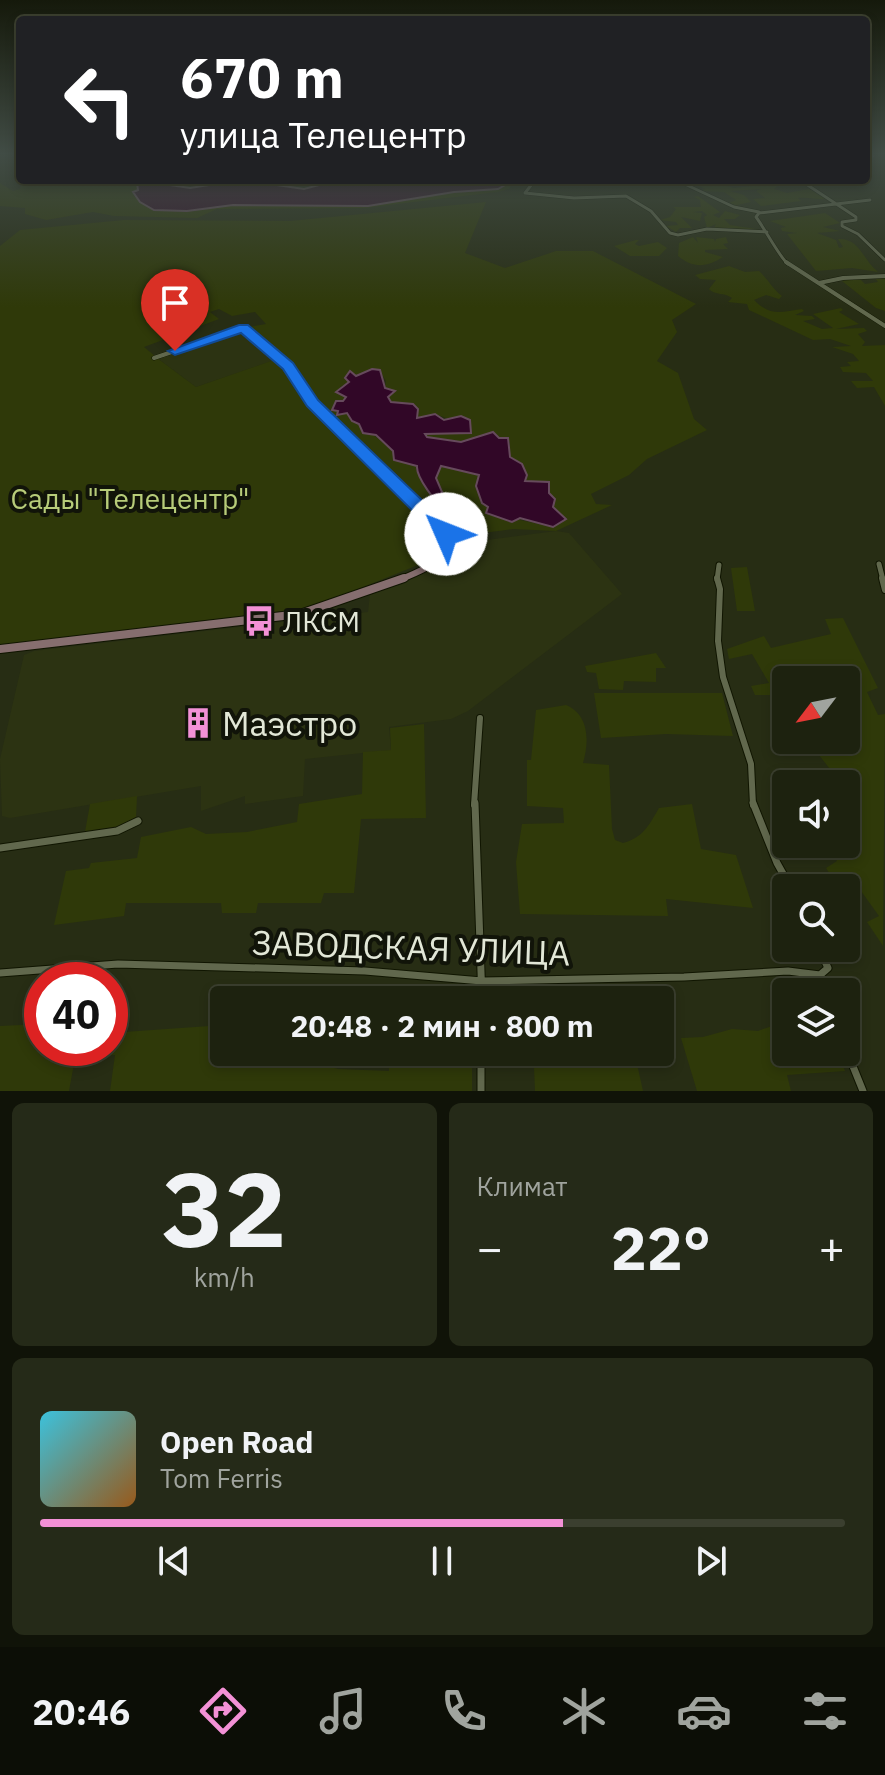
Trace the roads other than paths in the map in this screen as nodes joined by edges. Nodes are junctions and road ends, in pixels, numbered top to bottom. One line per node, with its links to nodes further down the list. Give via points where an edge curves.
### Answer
1 (642, 205): 6 (street, via 678,235 707,229)
2 (730, 205): 5 (street)
3 (830, 205): 5 (street)
4 (839, 205): 7 (street, via 858,219 842,226)
5 (762, 213): 6 (street, via 757,219)
6 (768, 232): 9 (street, via 781,258)
7 (885, 260)
8 (885, 276): 9 (street)
9 (818, 284): 10 (street)
10 (885, 326)
11 (243, 328): 12 (street); 16 (street, via 288,366 312,403 438,525 449,541 447,551 406,577 323,609)
12 (154, 358)
13 (879, 564): 15 (street)
14 (719, 565): 20 (street, via 723,677 751,764 752,802)
15 (885, 590)
16 (0, 649)
17 (480, 718): 25 (street, via 474,825)
18 (138, 821): 19 (street, via 117,831)
19 (0, 848)
20 (783, 874)
21 (825, 962): 23 (street, via 828,968)
22 (0, 973): 25 (street, ЗАВОДСКАЯ УЛИЦА, via 118,964 199,965)
23 (820, 975): 24 (street); 25 (street, ЗАВОДСКАЯ УЛИЦА, via 788,971)
24 (821, 978)
25 (482, 981): 26 (street)
26 (482, 986)
27 (481, 1066): 29 (street)
28 (853, 1066): 30 (street)
29 (481, 1091)
30 (863, 1091)

